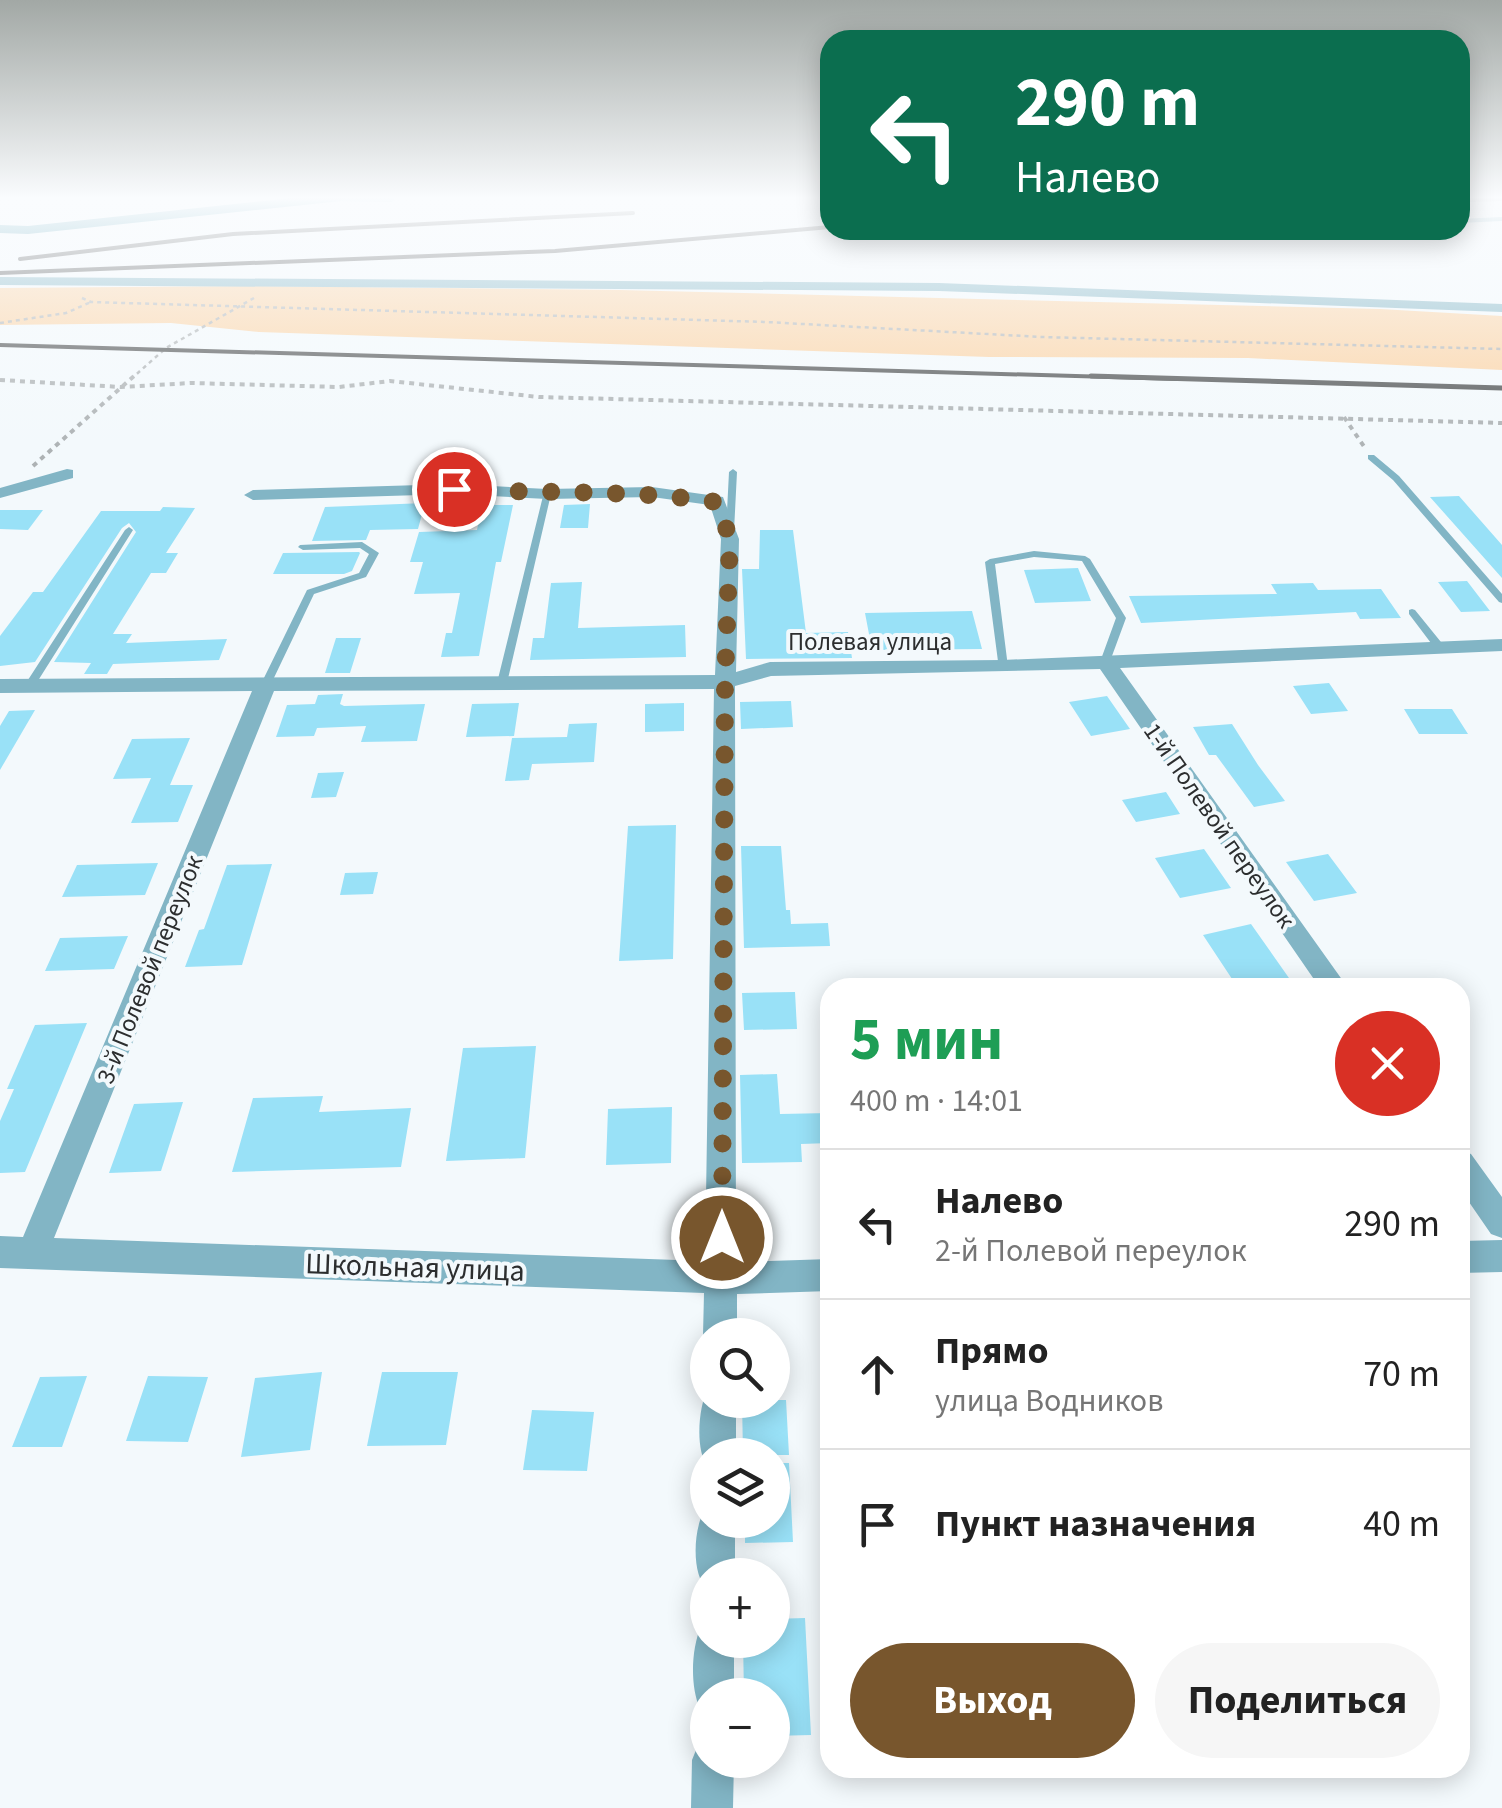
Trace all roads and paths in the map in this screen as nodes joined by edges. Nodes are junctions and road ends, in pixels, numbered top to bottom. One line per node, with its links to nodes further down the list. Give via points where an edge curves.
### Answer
1 (61, 281): 4 (path)
2 (141, 281): 3 (street)
3 (275, 282): 5 (path); 6 (street, via 959,290)
4 (92, 302): 5 (path); 7 (path)
5 (242, 305): 8 (path); 10 (path, via 166,348)
6 (1502, 308)
7 (0, 323)
8 (1502, 349)
9 (0, 380): 10 (path)
10 (121, 386): 11 (path, via 339,387 390,380 538,398); 16 (path)
11 (1344, 417): 12 (path); 13 (path)
12 (1502, 423)
13 (1371, 457): 22 (lane)
14 (733, 472): 20 (lane)
15 (67, 474): 16 (street)
16 (7, 490)
17 (547, 494): 18 (street, via 454,489); 20 (street, via 652,492 717,502); 29 (lane)
18 (253, 495)
19 (129, 530): 32 (lane)
20 (730, 539): 28 (street)
21 (303, 547): 30 (lane, via 362,545 374,553 363,575 310,592)
22 (1502, 600)
23 (1412, 612): 25 (lane)
24 (1502, 645): 25 (street, Полевая улица)
25 (1440, 650): 26 (street, Полевая улица)
26 (1106, 662): 27 (street, Полевая улица); 27 (lane, via 1122,618 1085,559 1034,554 990,562); 33 (street, 1-й Полевой переулок)
27 (1004, 668): 28 (street, Полевая улица, via 770,669)
28 (725, 682): 29 (street, Полевая улица); 40 (street)
29 (502, 683): 30 (street, Полевая улица)
30 (266, 684): 32 (street, Полевая улица); 36 (street, 3-й Полевой переулок)
31 (0, 686): 32 (street, Полевая улица)
32 (30, 686)
33 (1328, 978)
34 (1470, 1178): 35 (street)
35 (1502, 1223)
36 (16, 1253): 40 (street, Школьная улица)
37 (1502, 1256): 38 (street)
38 (1470, 1257)
39 (820, 1275): 40 (street, Школьная улица)
40 (721, 1278): 41 (street)
41 (720, 1318)
42 (713, 1778): 43 (street)
43 (712, 1808)

